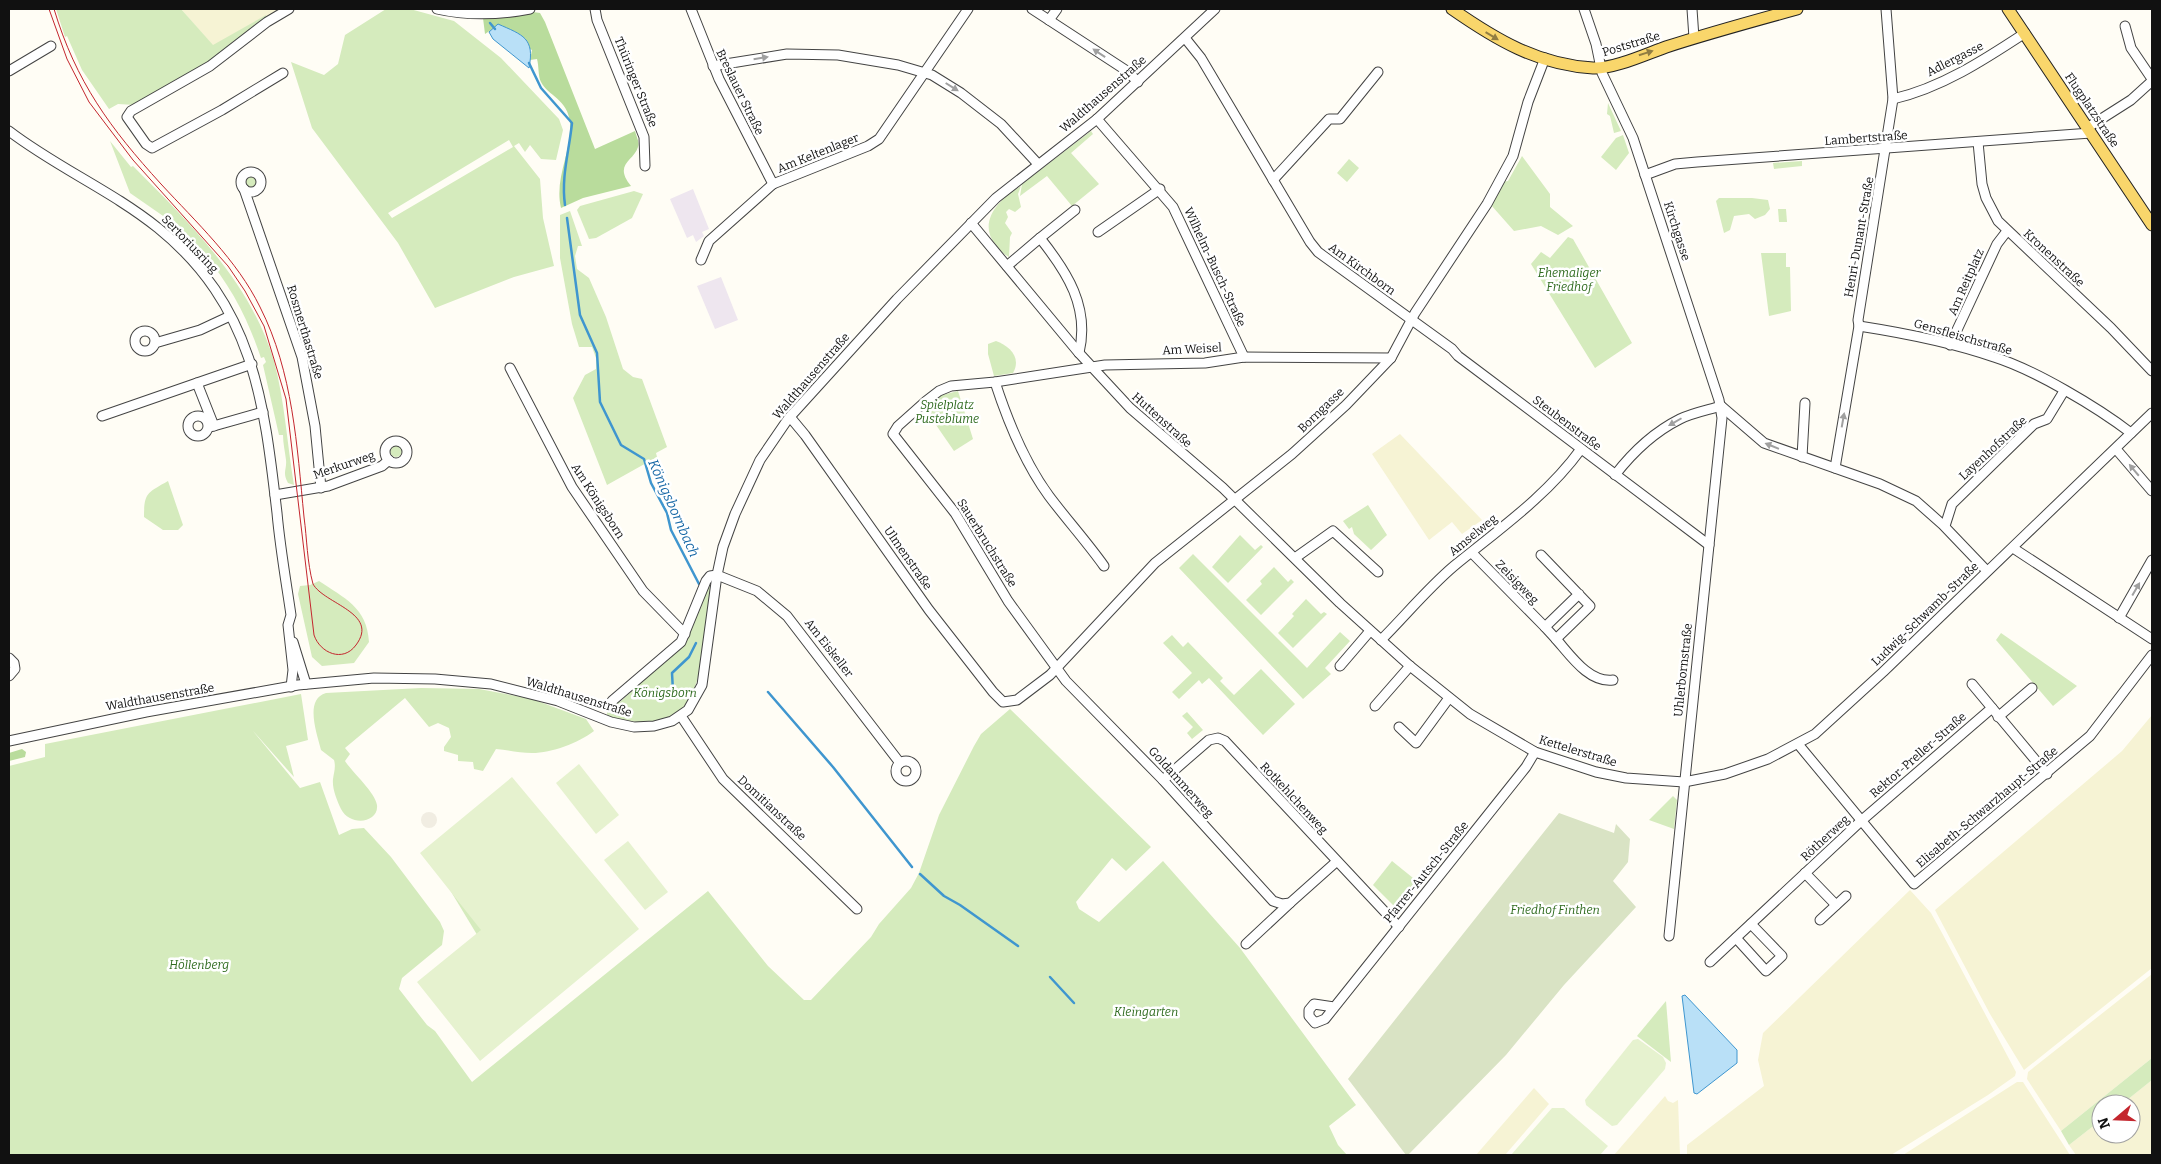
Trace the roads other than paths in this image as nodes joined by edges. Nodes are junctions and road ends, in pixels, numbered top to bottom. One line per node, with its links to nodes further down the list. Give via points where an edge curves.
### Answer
1 (289, 9): 27 (street, via 210,66 131,111 127,117 152,148)
2 (437, 9): 3 (street, via 465,14)
3 (530, 9)
4 (596, 9): 38 (street, Thüringer Straße, via 597,20 644,137)
5 (691, 9): 23 (street, Breslauer Straße)
6 (968, 9): 28 (street, Am Keltenlager)
7 (1032, 9): 16 (street)
8 (1057, 9): 16 (street)
9 (1215, 9): 19 (street, Waldthausenstraße)
10 (1452, 9): 22 (main road, Poststraße, one-way to 22, via 1512,47)
11 (1584, 9): 24 (street, Kirchgasse)
12 (1692, 9): 20 (street)
13 (1797, 9): 20 (main road, Poststraße)
14 (1886, 9): 31 (street, Henri-Dunant-Straße)
15 (2008, 9): 18 (main road, Flugplatzstraße)
16 (1049, 20): 30 (street, one-way to 16, via 1127,71)
17 (2125, 26): 29 (street, via 2131,48)
18 (2025, 34): 31 (street, Adlergasse, via 1970,68 1908,96); 33 (main road, Flugplatzstraße)
19 (1185, 38): 30 (street, Waldthausenstraße); 40 (street, Am Kirchborn, via 1201,58)
20 (1694, 38): 24 (main road, Poststraße, one-way to 20)
21 (52, 46): 25 (street)
22 (1545, 58): 24 (main road, Poststraße); 53 (street, Borngasse, via 1528,102 1513,156 1487,204)
23 (713, 66): 28 (street, one-way to 28, via 788,54 838,55 898,65); 41 (street, Breslauer Straße)
24 (1600, 68): 39 (street, Kirchgasse, via 1625,118)
25 (9, 71)
26 (1378, 72): 40 (street, via 1340,119 1329,119)
27 (283, 73)
28 (924, 74): 37 (street, one-way to 37, via 933,76 983,109 1013,135); 41 (street, Am Keltenlager, via 883,135 874,143)
29 (2152, 80): 33 (street, via 2131,100)
30 (1138, 82): 32 (street, Waldthausenstraße)
31 (1893, 99): 36 (street, Henri-Dunant-Straße)
32 (1097, 119): 37 (street, Waldthausenstraße); 43 (street, Wilhelm-Busch-Straße)
33 (2089, 130): 35 (street, Lambertstraße); 46 (main road, Flugplatzstraße)
34 (9, 131): 52 (street, Sertoriusring, via 160,230 199,268)
35 (1978, 142): 36 (street, Lambertstraße); 47 (street, Kronenstraße, via 1986,198)
36 (1887, 150): 39 (street, Lambertstraße, via 1675,164); 54 (street, Henri-Dunant-Straße, via 1858,320)
37 (1038, 164): 45 (street, Waldthausenstraße, via 996,198)
38 (645, 166)
39 (1645, 175): 68 (street, Kirchgasse)
40 (1273, 180): 53 (street, Am Kirchborn, via 1318,252)
41 (773, 184): 50 (street, Am Keltenlager, via 709,241)
42 (244, 189): 81 (street, Rosmerthastraße, via 302,357 315,426)
43 (1160, 189): 48 (street); 58 (street, Wilhelm-Busch-Straße, via 1184,227)
44 (1075, 210): 49 (street)
45 (972, 223): 51 (street, Huttenstraße); 72 (street, Waldthausenstraße, via 877,320)
46 (2152, 224)
47 (2007, 231): 56 (street, Am Reitplatz, via 1997,244); 63 (street, Kronenstraße)
48 (1098, 232)
49 (1040, 238): 51 (street); 57 (street, via 1065,270 1075,291 1081,318)
50 (700, 260)
51 (1007, 266): 57 (street, Huttenstraße)
52 (230, 316): 55 (street, via 200,330); 60 (street, Sertoriusring)
53 (1412, 320): 59 (street, Borngasse); 75 (street, Steubenstraße)
54 (1860, 326): 56 (street, Gensfleischstraße); 79 (street, Henri-Dunant-Straße, one-way to 54)
55 (155, 343)
56 (1950, 345): 66 (street, Gensfleischstraße, via 1996,357)
57 (1079, 352): 61 (street, Huttenstraße)
58 (1244, 357): 59 (street, Am Weisel); 61 (street, Am Weisel, via 1205,363)
59 (1391, 358): 84 (street, Borngasse, via 1320,430)
60 (252, 364): 64 (street); 69 (street, Sertoriusring)
61 (1092, 367): 65 (street, Am Weisel); 84 (street, Huttenstraße, via 1150,428)
62 (510, 368): 101 (street, Am Königsborn, via 572,487 643,591)
63 (2152, 371)
64 (197, 382): 69 (street, via 211,427); 71 (street)
65 (995, 382): 74 (street, Am Weisel, via 944,388 905,419); 92 (street, via 1028,462 1048,495)
66 (2064, 391): 73 (street, Gensfleischstraße); 85 (street, Layenhofstraße, via 2047,419 2034,424 1952,504)
67 (1805, 403): 77 (street)
68 (1721, 406): 77 (street, one-way to 68, via 1764,443); 80 (street, one-way to 80, via 1680,419 1669,426 1629,457); 86 (street, Uhlerbornstraße)
69 (263, 412): 83 (street, Sertoriusring)
70 (2152, 413): 73 (street, Ludwig-Schwamb-Straße)
71 (102, 416)
72 (790, 418): 95 (street, Waldthausenstraße, via 770,445 746,488 725,541); 118 (street, Ulmenstraße, via 993,692 1003,702)
73 (2131, 433): 76 (street, Ludwig-Schwamb-Straße)
74 (893, 434): 109 (street, Sauerbruchstraße, via 955,513 1008,601)
75 (1581, 449): 80 (street, Steubenstraße); 88 (street, Amselweg, via 1562,474)
76 (2116, 449): 82 (street, one-way to 76); 87 (street, Ludwig-Schwamb-Straße)
77 (1802, 457): 79 (street)
78 (389, 460): 81 (street, Merkurweg, via 382,466)
79 (1835, 468): 85 (street, via 1904,494)
80 (1615, 475): 86 (street, Steubenstraße)
81 (320, 488): 83 (street, Merkurweg)
82 (2152, 491)
83 (275, 495): 98 (street, Sertoriusring, via 291,615)
84 (1235, 500): 90 (street, Kettelerstraße); 109 (street, Borngasse, via 1155,563)
85 (1945, 526): 93 (street)
86 (1708, 545): 130 (street, Uhlerbornstraße)
87 (2013, 548): 93 (street, Ludwig-Schwamb-Straße); 97 (street)
88 (1472, 554): 99 (street, Zeisigweg); 103 (street, Amselweg, via 1450,570)
89 (1541, 554): 96 (street)
90 (1295, 558): 94 (street, via 1333,531); 100 (street, Kettelerstraße)
91 (2152, 560): 97 (street, one-way to 91)
92 (1104, 566)
93 (1987, 571): 125 (street, Ludwig-Schwamb-Straße, via 1837,715)
94 (1378, 572)
95 (717, 575): 101 (street, via 706,581); 121 (street, Waldthausenstraße, via 704,676 694,700); 127 (street, Am Eiskeller, via 757,591 788,616)
96 (1578, 594): 99 (street); 104 (street, via 1590,606)
97 (2119, 618): 102 (street)
98 (288, 625): 112 (street, Sertoriusring); 114 (street, Sertoriusring, via 293,670)
99 (1544, 627): 104 (street, Zeisigweg)
100 (1370, 631): 103 (street, Kettelerstraße); 107 (street)
101 (685, 634): 117 (street, via 681,642)
102 (2152, 639)
103 (1381, 640): 108 (street, Kettelerstraße)
104 (1556, 640): 111 (street, Zeisigweg, via 1591,676 1602,682)
105 (2152, 655): 128 (street, Elisabeth-Schwarzhaupt-Straße, via 2090,736)
106 (9, 658): 110 (street, via 15,669)
107 (1340, 666)
108 (1410, 666): 116 (street, Kettelerstraße); 119 (street)
109 (1057, 668): 118 (street, Borngasse); 129 (street, Goldammerweg)
110 (9, 676)
111 (1613, 680)
112 (306, 684): 114 (street, Waldthausenstraße); 121 (street, Waldthausenstraße, via 374,678 435,679 491,684 558,701 611,722 634,727 663,724)
113 (1972, 684): 120 (street)
114 (291, 687): 124 (street, Waldthausenstraße, via 146,712)
115 (2032, 688): 122 (street)
116 (1449, 698): 123 (street, via 1416,743); 126 (street, Kettelerstraße)
117 (612, 701)
118 (1012, 702)
119 (1375, 706)
120 (1992, 708): 122 (street); 131 (street, Rektor-Preller-Straße)
121 (681, 716): 137 (street, Domitianstraße, via 723,779)
122 (1998, 717): 128 (street)
123 (1399, 727)
124 (9, 741)
125 (1798, 744): 130 (street, Ludwig-Schwamb-Straße, via 1750,766); 131 (street, Elisabeth-Schwarzhaupt-Straße)
126 (1535, 752): 130 (street, Kettelerstraße, via 1596,772 1626,778); 140 (street, Pfarrer-Autsch-Straße, via 1526,768)
127 (900, 763)
128 (2047, 774): 131 (street, Elisabeth-Schwarzhaupt-Straße, via 1914,884)
129 (1163, 780): 132 (street, Rotkehlchenweg, via 1209,740 1222,739); 135 (street, Goldammerweg, via 1273,901)
130 (1684, 782): 141 (street, Uhlerbornstraße)
131 (1861, 821): 133 (street, Rötherweg)
132 (1336, 862): 135 (street); 140 (street, Rotkehlchenweg)
133 (1805, 873): 136 (street, Rötherweg); 139 (street, Rötherweg)
134 (1846, 896): 136 (street)
135 (1290, 903): 143 (street)
136 (1836, 905): 138 (street)
137 (857, 909)
138 (1820, 920)
139 (1751, 924): 142 (street, Rötherweg); 142 (street, via 1782,956 1766,971)
140 (1399, 927): 145 (street, Pfarrer-Autsch-Straße)
141 (1669, 936)
142 (1736, 938): 144 (street, Rötherweg)
143 (1246, 944)
144 (1710, 962)
145 (1334, 1006)

